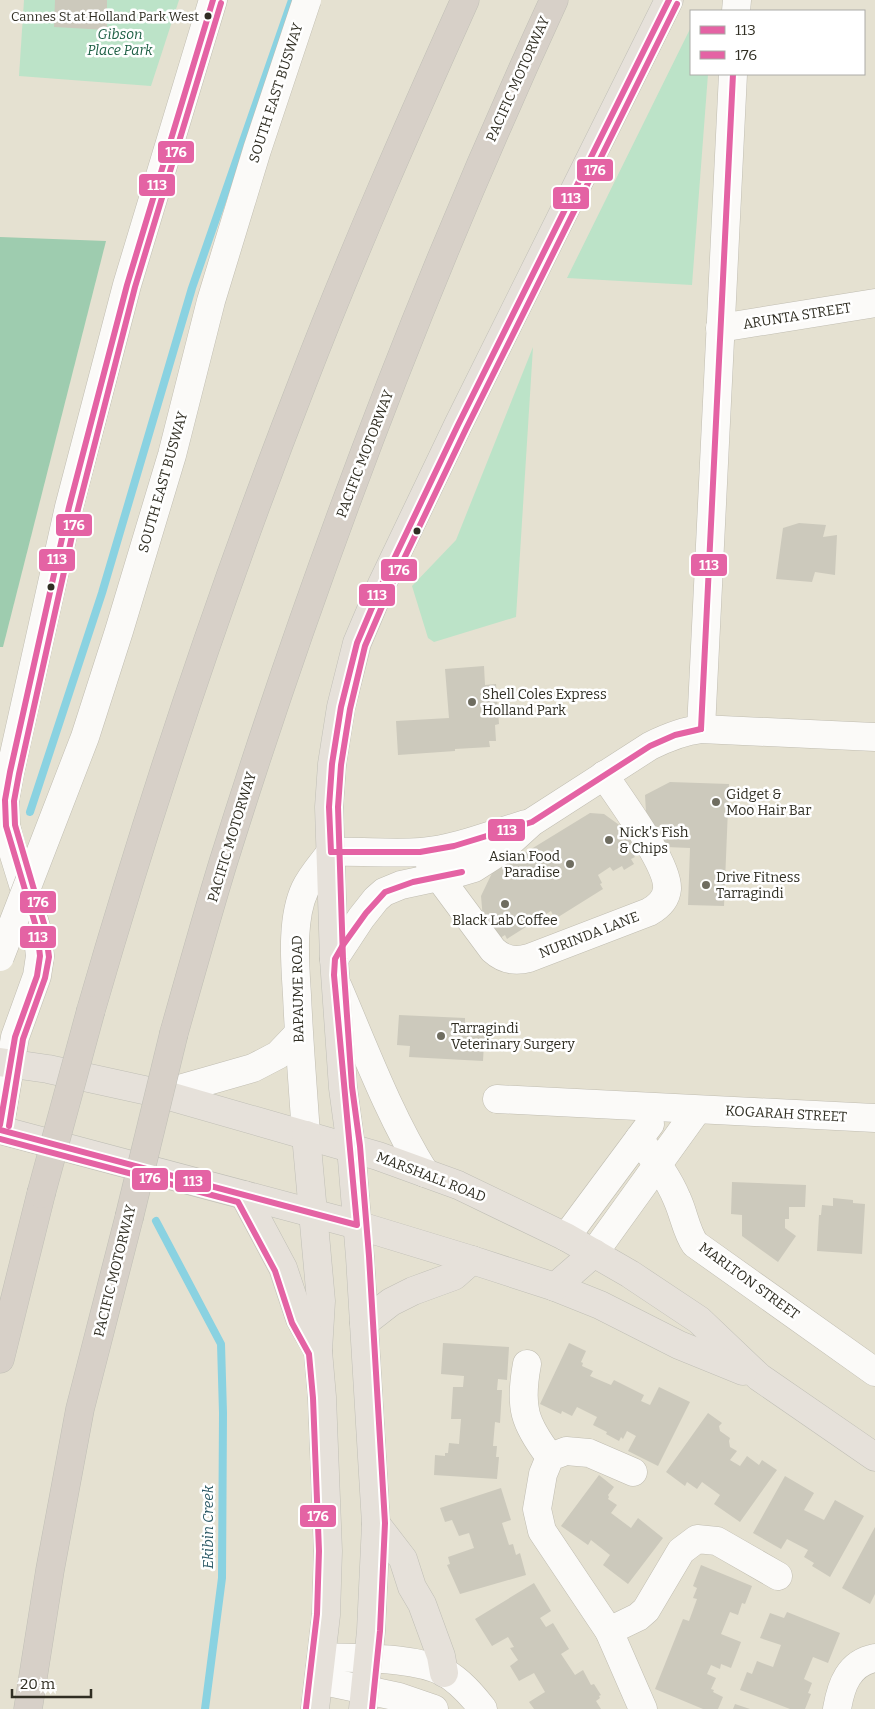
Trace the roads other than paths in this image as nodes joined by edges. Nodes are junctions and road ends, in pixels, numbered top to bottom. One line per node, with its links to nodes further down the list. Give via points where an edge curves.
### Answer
1 (213, 0): 12 (street, via 127,285 76,478)
2 (307, 0): 17 (street, SOUTH EAST BUSWAY, bridge, via 211,301 172,455 85,737)
3 (465, 0): 42 (highway, bridge, via 403,139 302,383 260,494 152,808 90,1010)
4 (554, 0): 57 (highway, PACIFIC MOTORWAY, bridge, via 453,230 361,462 267,728 223,864 174,1033 80,1409)
5 (669, 0): 14 (main road, via 454,434 357,643 341,707 332,764 329,807)
6 (733, 75): 8 (street)
7 (875, 303): 8 (street, ARUNTA STREET)
8 (720, 328): 9 (street)
9 (702, 729): 10 (street); 11 (street, via 665,738)
10 (875, 737)
11 (604, 775): 13 (street); 16 (street, NURINDA LANE, via 665,873 666,894 654,909 529,958 510,960 493,950)
12 (3, 799): 20 (street, via 6,826 37,930 40,956 37,976)
13 (532, 822): 15 (street, via 454,846); 16 (street, via 506,847 482,863)
14 (331, 852): 15 (street); 18 (main road); 19 (street, BAPAUME ROAD, via 304,890 300,908 295,969)
15 (420, 852): 16 (street, NURINDA LANE)
16 (438, 878): 18 (street, via 401,885 379,896 362,918)
17 (0, 957)
18 (335, 971): 30 (main road, via 343,1088); 32 (street, via 386,1102)
19 (298, 1034): 21 (street, via 278,1056 253,1068); 28 (street, BAPAUME ROAD)
20 (5, 1062): 21 (main road, MARSHALL ROAD); 26 (street)
21 (162, 1094): 28 (main road, MARSHALL ROAD)
22 (498, 1099): 23 (street, KOGARAH STREET)
23 (663, 1108): 24 (street, KOGARAH STREET); 29 (street)
24 (697, 1110): 25 (street, KOGARAH STREET); 31 (street)
25 (875, 1118)
26 (0, 1125)
27 (0, 1130): 33 (main road, MARSHALL ROAD)
28 (306, 1135): 30 (main road, MARSHALL ROAD); 34 (main road)
29 (639, 1139): 31 (street, MARLTON STREET); 36 (street)
30 (351, 1148): 32 (main road, MARSHALL ROAD); 35 (main road)
31 (657, 1164): 37 (street); 44 (street, MARLTON STREET, via 681,1207 695,1244)
32 (426, 1173): 36 (main road, MARSHALL ROAD)
33 (244, 1195): 34 (main road, MARSHALL ROAD); 41 (main road, via 283,1268 300,1319)
34 (313, 1213): 35 (main road, MARSHALL ROAD); 41 (main road, via 321,1301)
35 (357, 1224): 38 (main road, MARSHALL ROAD); 40 (main road)
36 (566, 1237): 37 (main road, MARSHALL ROAD); 39 (main road)
37 (594, 1254): 39 (main road); 45 (main road, MARSHALL ROAD, via 699,1320)
38 (472, 1260): 39 (main road, MARSHALL ROAD); 40 (main road, via 454,1276 390,1302)
39 (555, 1287): 45 (main road, MARSHALL ROAD, via 679,1345)
40 (364, 1323): 49 (main road)
41 (318, 1351): 54 (main road, via 328,1551)
42 (0, 1359)
43 (527, 1364): 46 (street, via 522,1386 523,1405 527,1421)
44 (875, 1372)
45 (759, 1377): 47 (main road, MARSHALL ROAD)
46 (550, 1457): 48 (street, via 566,1451 589,1453); 51 (street, via 543,1474 537,1509 542,1531)
47 (875, 1457)
48 (632, 1472)
49 (376, 1524): 53 (main road); 55 (main road, via 403,1559 441,1656)
50 (778, 1576): 51 (street, via 717,1540 697,1539 681,1551 646,1610)
51 (609, 1631): 61 (street)
52 (875, 1658): 62 (street, via 864,1660 850,1673 840,1689)
53 (368, 1660): 54 (street); 55 (street, via 403,1661); 56 (main road)
54 (320, 1669): 56 (street); 58 (main road)
55 (444, 1673): 60 (street, via 470,1692)
56 (363, 1699): 59 (street, via 399,1697)
57 (28, 1709)
58 (315, 1709)
59 (434, 1709)
60 (483, 1709)
61 (643, 1709)
62 (837, 1709)

